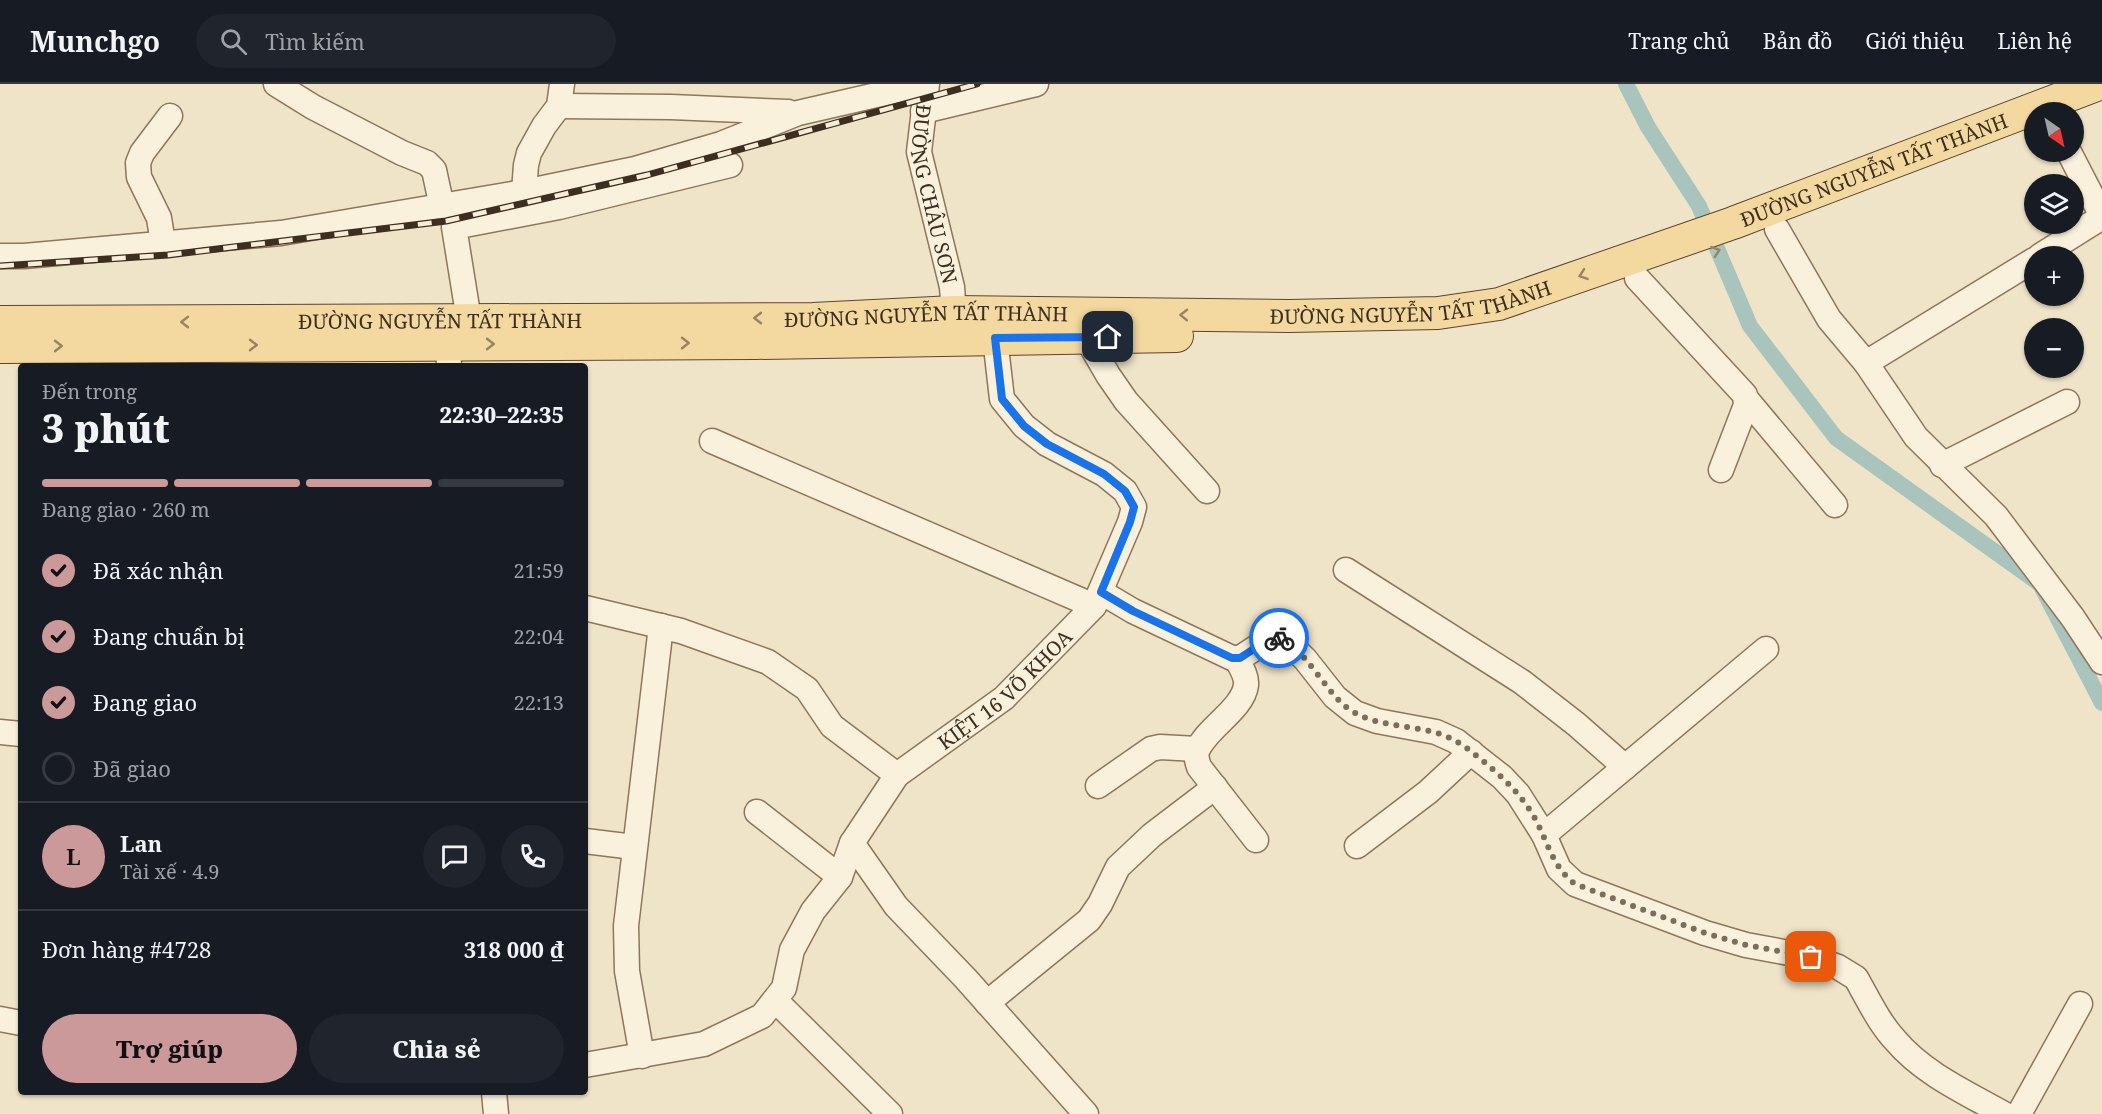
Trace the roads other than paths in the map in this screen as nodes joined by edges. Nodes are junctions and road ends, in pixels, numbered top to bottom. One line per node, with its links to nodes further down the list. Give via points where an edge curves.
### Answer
1 (276, 84): 15 (street, via 313,107 427,163 434,170)
2 (926, 84): 7 (street, ĐƯỜNG CHÂU SƠN); 9 (street)
3 (1036, 84): 7 (street)
4 (2099, 84): 18 (main road, ĐƯỜNG NGUYỄN TẤT THÀNH)
5 (561, 95): 9 (street, via 671,107); 14 (street, via 529,153)
6 (2102, 104): 8 (main road)
7 (923, 111): 26 (street, ĐƯỜNG CHÂU SƠN, via 920,152 952,287)
8 (2084, 111)
9 (798, 113): 14 (street, via 721,144 635,169)
10 (170, 116): 19 (street, via 138,163 139,177 159,218)
11 (2024, 134): 17 (main road, ĐƯỜNG NGUYỄN TẤT THÀNH)
12 (2073, 162): 16 (street)
13 (730, 165): 24 (street, via 559,207 454,227)
14 (524, 192): 15 (street)
15 (442, 207): 19 (street, via 281,233)
16 (2102, 216): 20 (street)
17 (1778, 229): 18 (main road, ĐƯỜNG NGUYỄN TẤT THÀNH); 32 (street, via 1829,318)
18 (1740, 232): 23 (main road, ĐƯỜNG NGUYỄN TẤT THÀNH)
19 (163, 243): 21 (street)
20 (2056, 246)
21 (0, 256)
22 (2024, 266): 32 (street)
23 (1640, 269): 26 (main road, ĐƯỜNG NGUYỄN TẤT THÀNH, one-way to 26, via 1499,304 1438,313); 27 (main road, ĐƯỜNG NGUYỄN TẤT THÀNH, via 1508,322 1452,332); 33 (street)
24 (470, 320): 25 (main road, ĐƯỜNG NGUYỄN TẤT THÀNH, one-way to 25); 26 (main road, ĐƯỜNG NGUYỄN TẤT THÀNH, one-way to 24, via 813,319)
25 (0, 322)
26 (955, 326): 28 (main road, ĐƯỜNG NGUYỄN TẤT THÀNH); 30 (main road, ĐƯỜNG NGUYỄN TẤT THÀNH, one-way to 26, via 756,343)
27 (1086, 337): 28 (main road, ĐƯỜNG NGUYỄN TẤT THÀNH); 38 (street, via 1126,401)
28 (995, 338): 41 (street, via 1002,399 1024,426 1047,444 1104,474 1125,491 1134,507)
29 (0, 347): 31 (main road, ĐƯỜNG NGUYỄN TẤT THÀNH, one-way to 31)
30 (449, 355): 31 (main road, ĐƯỜNG NGUYỄN TẤT THÀNH, one-way to 30)
31 (181, 356)
32 (1866, 363): 36 (street, via 1916,437)
33 (1747, 400): 37 (street); 39 (street)
34 (2067, 402): 36 (street)
35 (712, 441): 41 (street)
36 (1942, 465): 46 (street, via 2015,539)
37 (1721, 470)
38 (1207, 491)
39 (1835, 505)
40 (1346, 570): 51 (street, via 1522,682)
41 (1097, 599): 45 (street, via 1133,611); 52 (street, KIỆT 16 VÕ KHOA, via 1004,698)
42 (588, 609): 43 (street)
43 (661, 626): 52 (street, via 768,662 807,689 832,726); 61 (street)
44 (1766, 649): 51 (street)
45 (1236, 658): 49 (street, via 1246,687); 50 (street, via 1266,641 1285,640 1335,697 1355,713 1436,732)
46 (2102, 662)
47 (0, 732): 48 (street)
48 (18, 734)
49 (1197, 749): 53 (street, via 1151,749); 54 (street, via 1199,767)
50 (1471, 752): 56 (street, via 1518,794); 60 (street, via 1428,792)
51 (1625, 767): 56 (street)
52 (897, 775): 59 (street)
53 (1098, 786)
54 (1215, 787): 57 (street); 63 (street, via 1152,835 1118,867 1095,913)
55 (757, 812): 62 (street)
56 (1544, 835): 74 (street, via 1559,869 1588,890 1705,933 1811,957 1849,972 1888,1033 1908,1053)
57 (1256, 840)
58 (588, 841): 61 (street)
59 (852, 843): 62 (street); 63 (street, via 896,906)
60 (1358, 846)
61 (634, 847): 68 (street, via 625,949)
62 (840, 877): 64 (street, via 813,911 792,951 784,988)
63 (994, 998): 73 (street)
64 (775, 1000): 68 (street, via 762,1016 704,1044); 72 (street)
65 (2080, 1004): 75 (street)
66 (0, 1019): 67 (street)
67 (18, 1022)
68 (642, 1056): 69 (street)
69 (588, 1065)
70 (494, 1095): 71 (street)
71 (496, 1114)
72 (890, 1114)
73 (1086, 1114)
74 (2004, 1114)
75 (2019, 1114)

